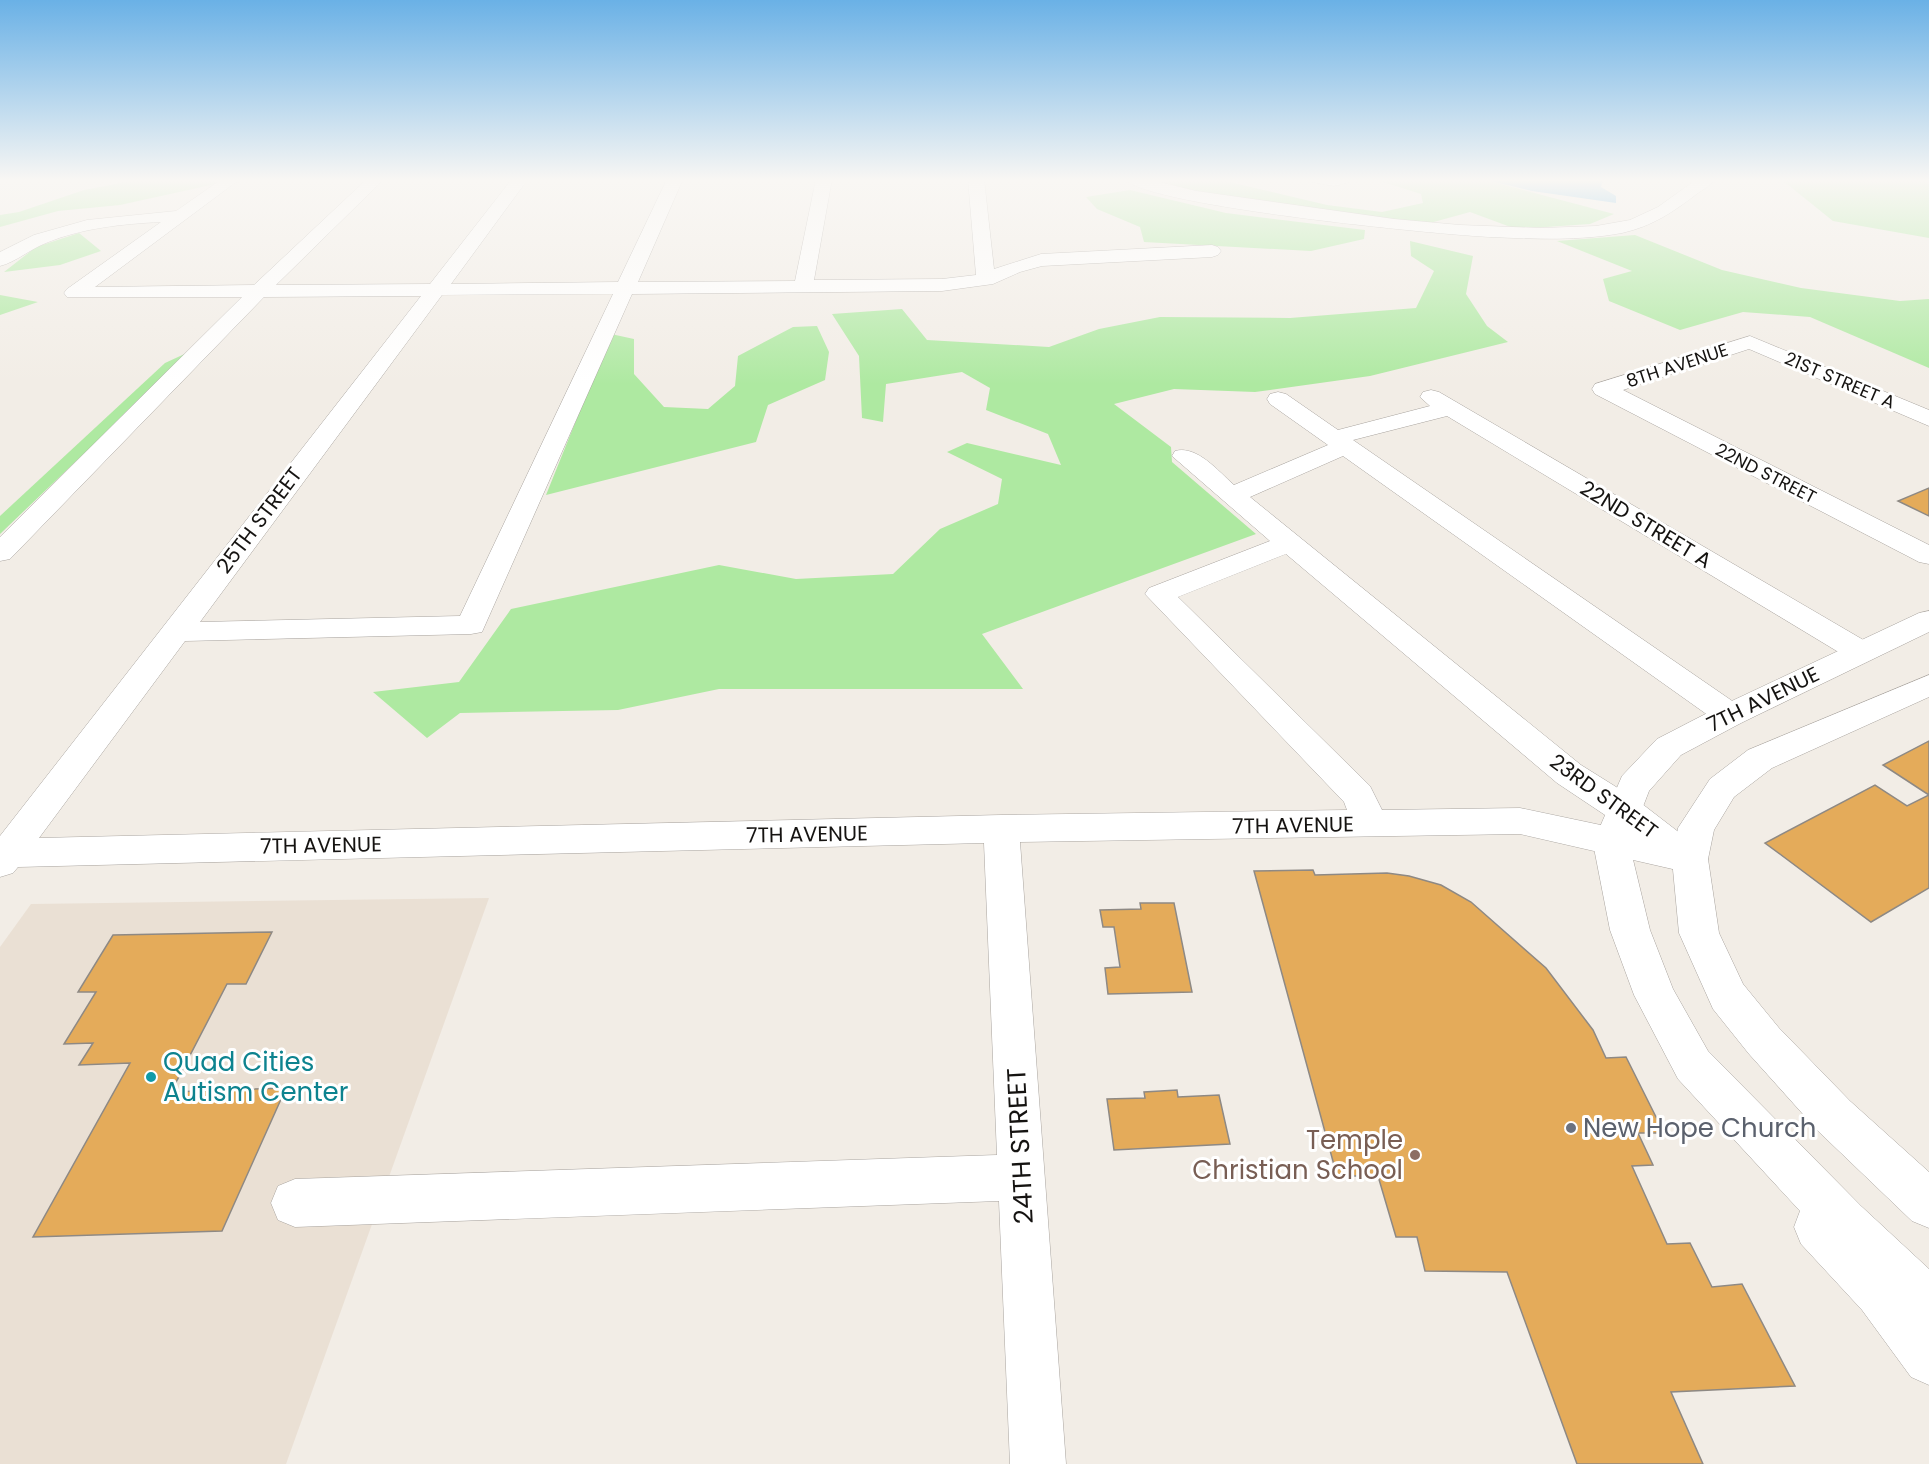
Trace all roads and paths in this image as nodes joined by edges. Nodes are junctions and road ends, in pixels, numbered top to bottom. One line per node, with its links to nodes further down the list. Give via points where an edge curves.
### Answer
1 (25, 247): 9 (street)
2 (137, 247): 14 (street, via 74,293)
3 (305, 247): 14 (street)
4 (467, 247): 13 (street, 25TH STREET)
5 (642, 247): 12 (street)
6 (811, 247): 11 (street)
7 (983, 247): 10 (street)
8 (1212, 251): 10 (street, via 1041,260)
9 (0, 260)
10 (986, 280): 11 (street, via 942,285)
11 (804, 285): 12 (street)
12 (623, 288): 13 (street); 26 (street, via 471,625)
13 (434, 289): 14 (street); 26 (street, 25TH STREET)
14 (259, 291): 23 (street)
15 (1750, 342): 16 (street, 8TH AVENUE); 18 (street, 21ST STREET A)
16 (1603, 389): 24 (street, 22ND STREET)
17 (1278, 399): 19 (street)
18 (1929, 419)
19 (1340, 442): 21 (street); 27 (street, 22ND STREET A, via 1441,403); 29 (street)
20 (1184, 456): 21 (street, 23RD STREET)
21 (1232, 495): 22 (street, 23RD STREET)
22 (1290, 543): 30 (street, via 1159,594 1358,795); 31 (street, 23RD STREET, via 1569,774)
23 (0, 553)
24 (1929, 556)
25 (1929, 620): 27 (street, 7TH AVENUE)
26 (174, 632): 33 (street, 25TH STREET)
27 (1861, 652): 29 (street, 7TH AVENUE)
28 (1929, 685): 34 (street, via 1760,759 1722,788 1696,828)
29 (1730, 715): 31 (street, 7TH AVENUE, via 1668,747 1634,785)
30 (1371, 823): 31 (street, 7TH AVENUE, via 1520,821); 32 (street, 7TH AVENUE)
31 (1618, 826): 34 (street, 7TH AVENUE); 35 (street, 23RD STREET, via 1630,930 1655,995)
32 (1001, 829): 33 (street, 7TH AVENUE); 36 (street, 24TH STREET)
33 (3, 856)
34 (1690, 859): 38 (street, via 1699,933 1728,996 1834,1116)
35 (1693, 1065): 39 (street, 23RD STREET, via 1844,1223); 40 (street, via 1762,1169 1880,1292)
36 (1022, 1178): 37 (street); 41 (street, 24TH STREET)
37 (295, 1203)
38 (1929, 1204)
39 (1929, 1303)
40 (1929, 1359)
41 (1038, 1464)

